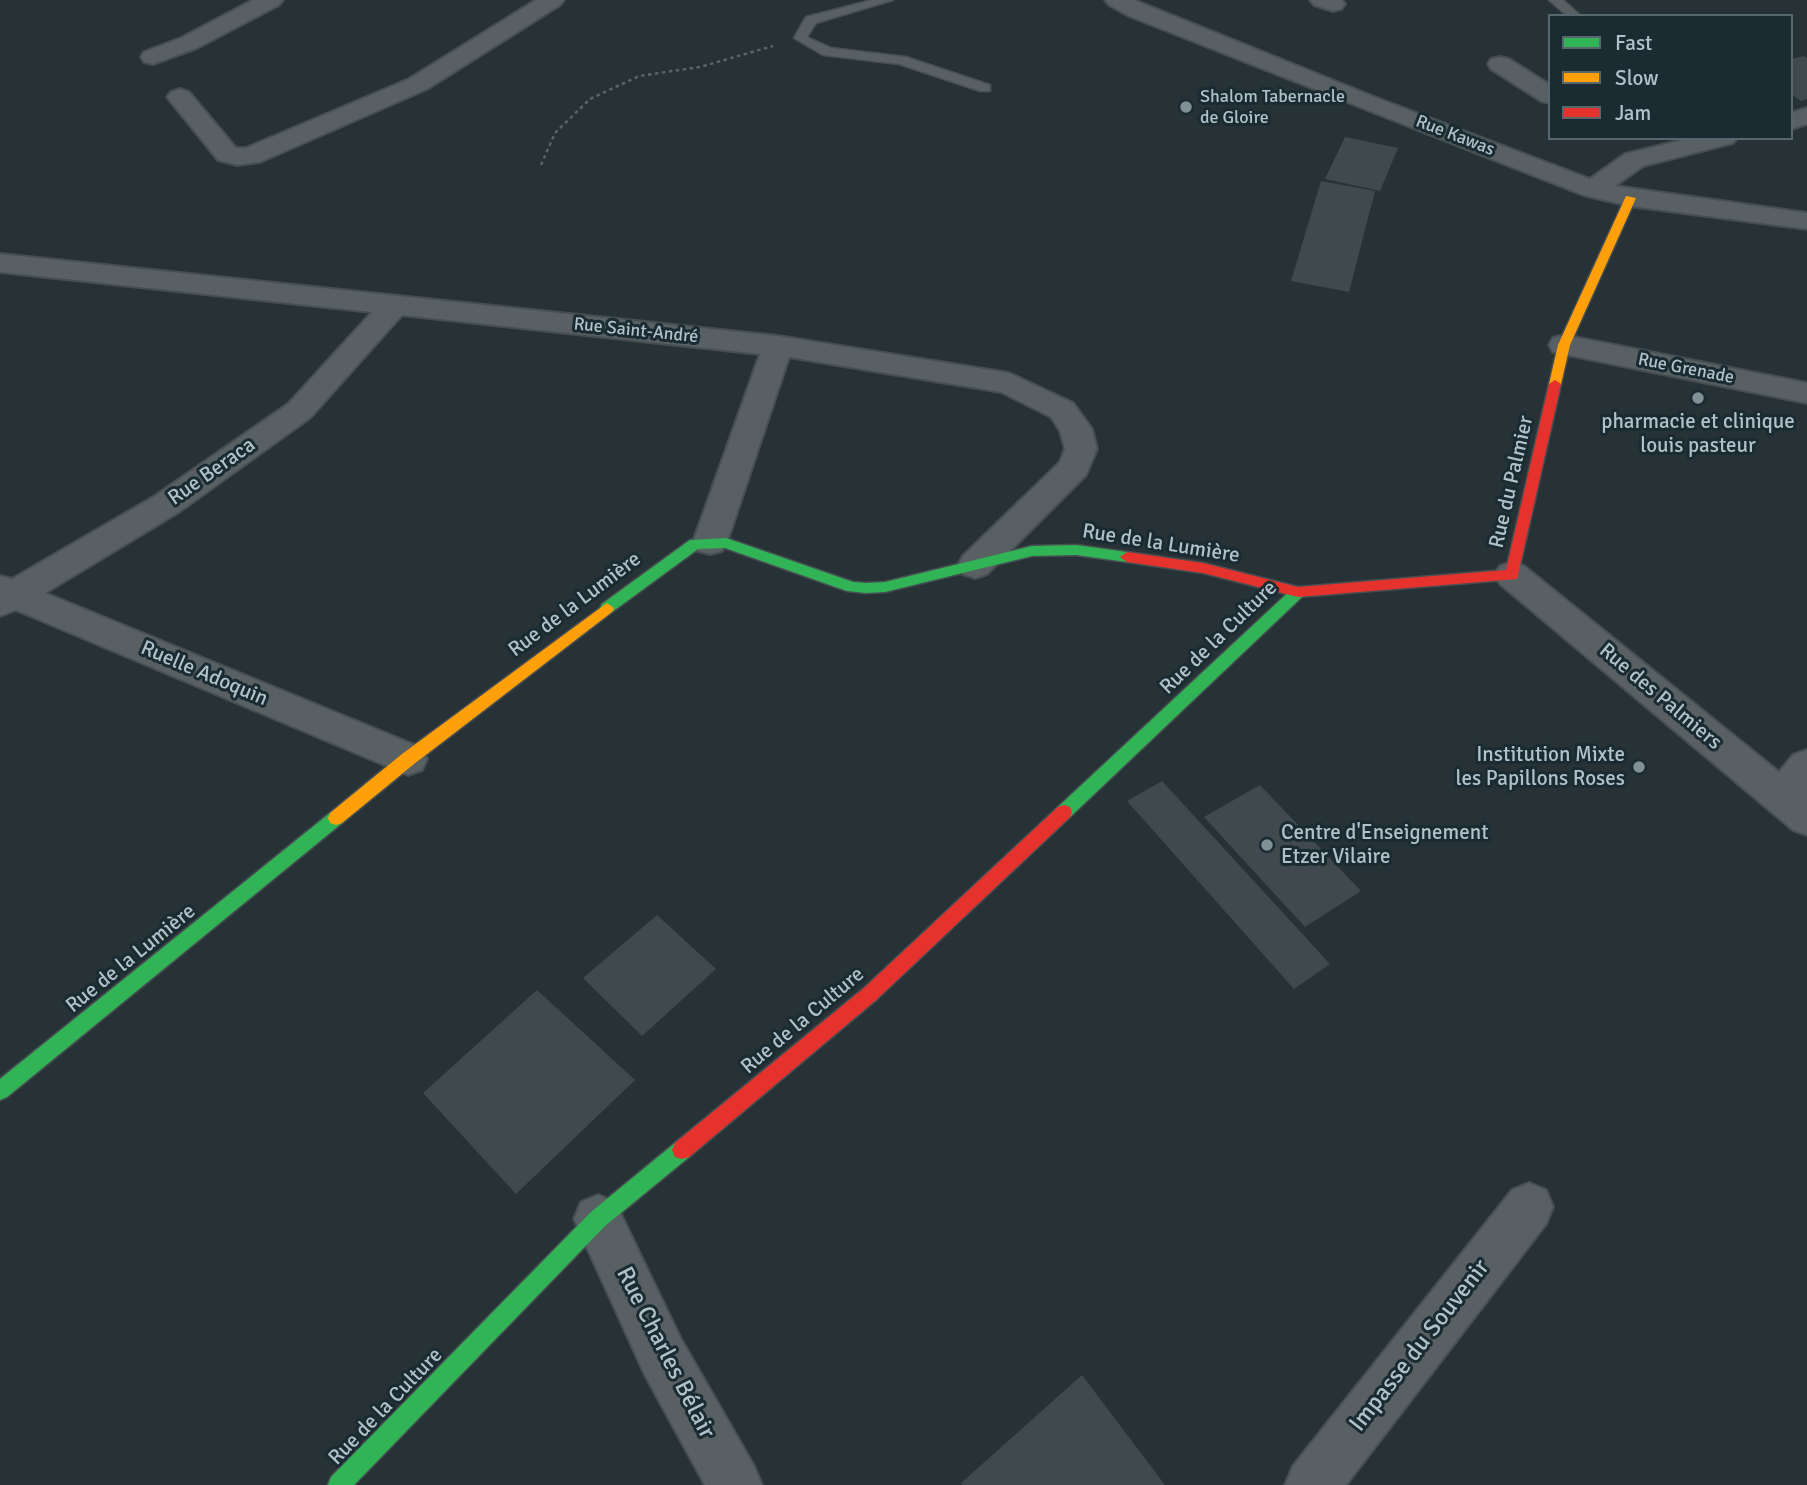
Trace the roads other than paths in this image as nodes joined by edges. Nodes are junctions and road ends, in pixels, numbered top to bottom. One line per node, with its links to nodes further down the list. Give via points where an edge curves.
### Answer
1 (271, 0): 7 (street)
2 (552, 0): 11 (street, via 418,84 251,156 227,154)
3 (887, 0): 9 (lane, via 811,20 800,38 828,52 901,60)
4 (1117, 0): 13 (street, Rue Kawas)
5 (1555, 0): 6 (lane)
6 (1572, 14)
7 (153, 57)
8 (1500, 64): 10 (street)
9 (985, 88)
10 (1548, 95)
11 (180, 97)
12 (1711, 140): 13 (street, via 1625,153)
13 (1593, 189): 14 (street, Rue Kawas)
14 (1630, 198): 15 (street, Rue Kawas); 18 (street, Rue du Palmier)
15 (1807, 221)
16 (0, 263): 17 (street, Rue Saint-André)
17 (395, 305): 19 (street, Rue Saint-André); 25 (street, Rue Beraca, via 299,411 167,505)
18 (1564, 345): 20 (street, Rue Grenade); 23 (street, Rue du Palmier)
19 (778, 346): 21 (street); 22 (street, Rue Saint-André, via 1009,383 1062,410 1076,429 1081,449 1074,467)
20 (1807, 393)
21 (710, 542): 22 (street, Rue de la Lumière, via 726,543 852,587 885,587); 26 (street, Rue de la Lumière, via 678,554)
22 (975, 565): 24 (street, Rue de la Lumière, via 1032,551 1076,550 1203,568)
23 (1512, 575): 24 (street, Rue du Palmier); 28 (street, Rue des Palmiers)
24 (1298, 592): 31 (street, Rue de la Culture, via 870,994)
25 (4, 596): 26 (street, Ruelle Adoquin)
26 (408, 759): 29 (street, Rue de la Lumière)
27 (1807, 766): 28 (street)
28 (1794, 807)
29 (0, 1091)
30 (1529, 1207): 34 (street, Impasse du Souvenir)
31 (598, 1219): 32 (street, Rue de la Culture); 33 (street, Rue Charles Bélair, via 663,1357)
32 (339, 1485)
33 (736, 1485)
34 (1312, 1485)

